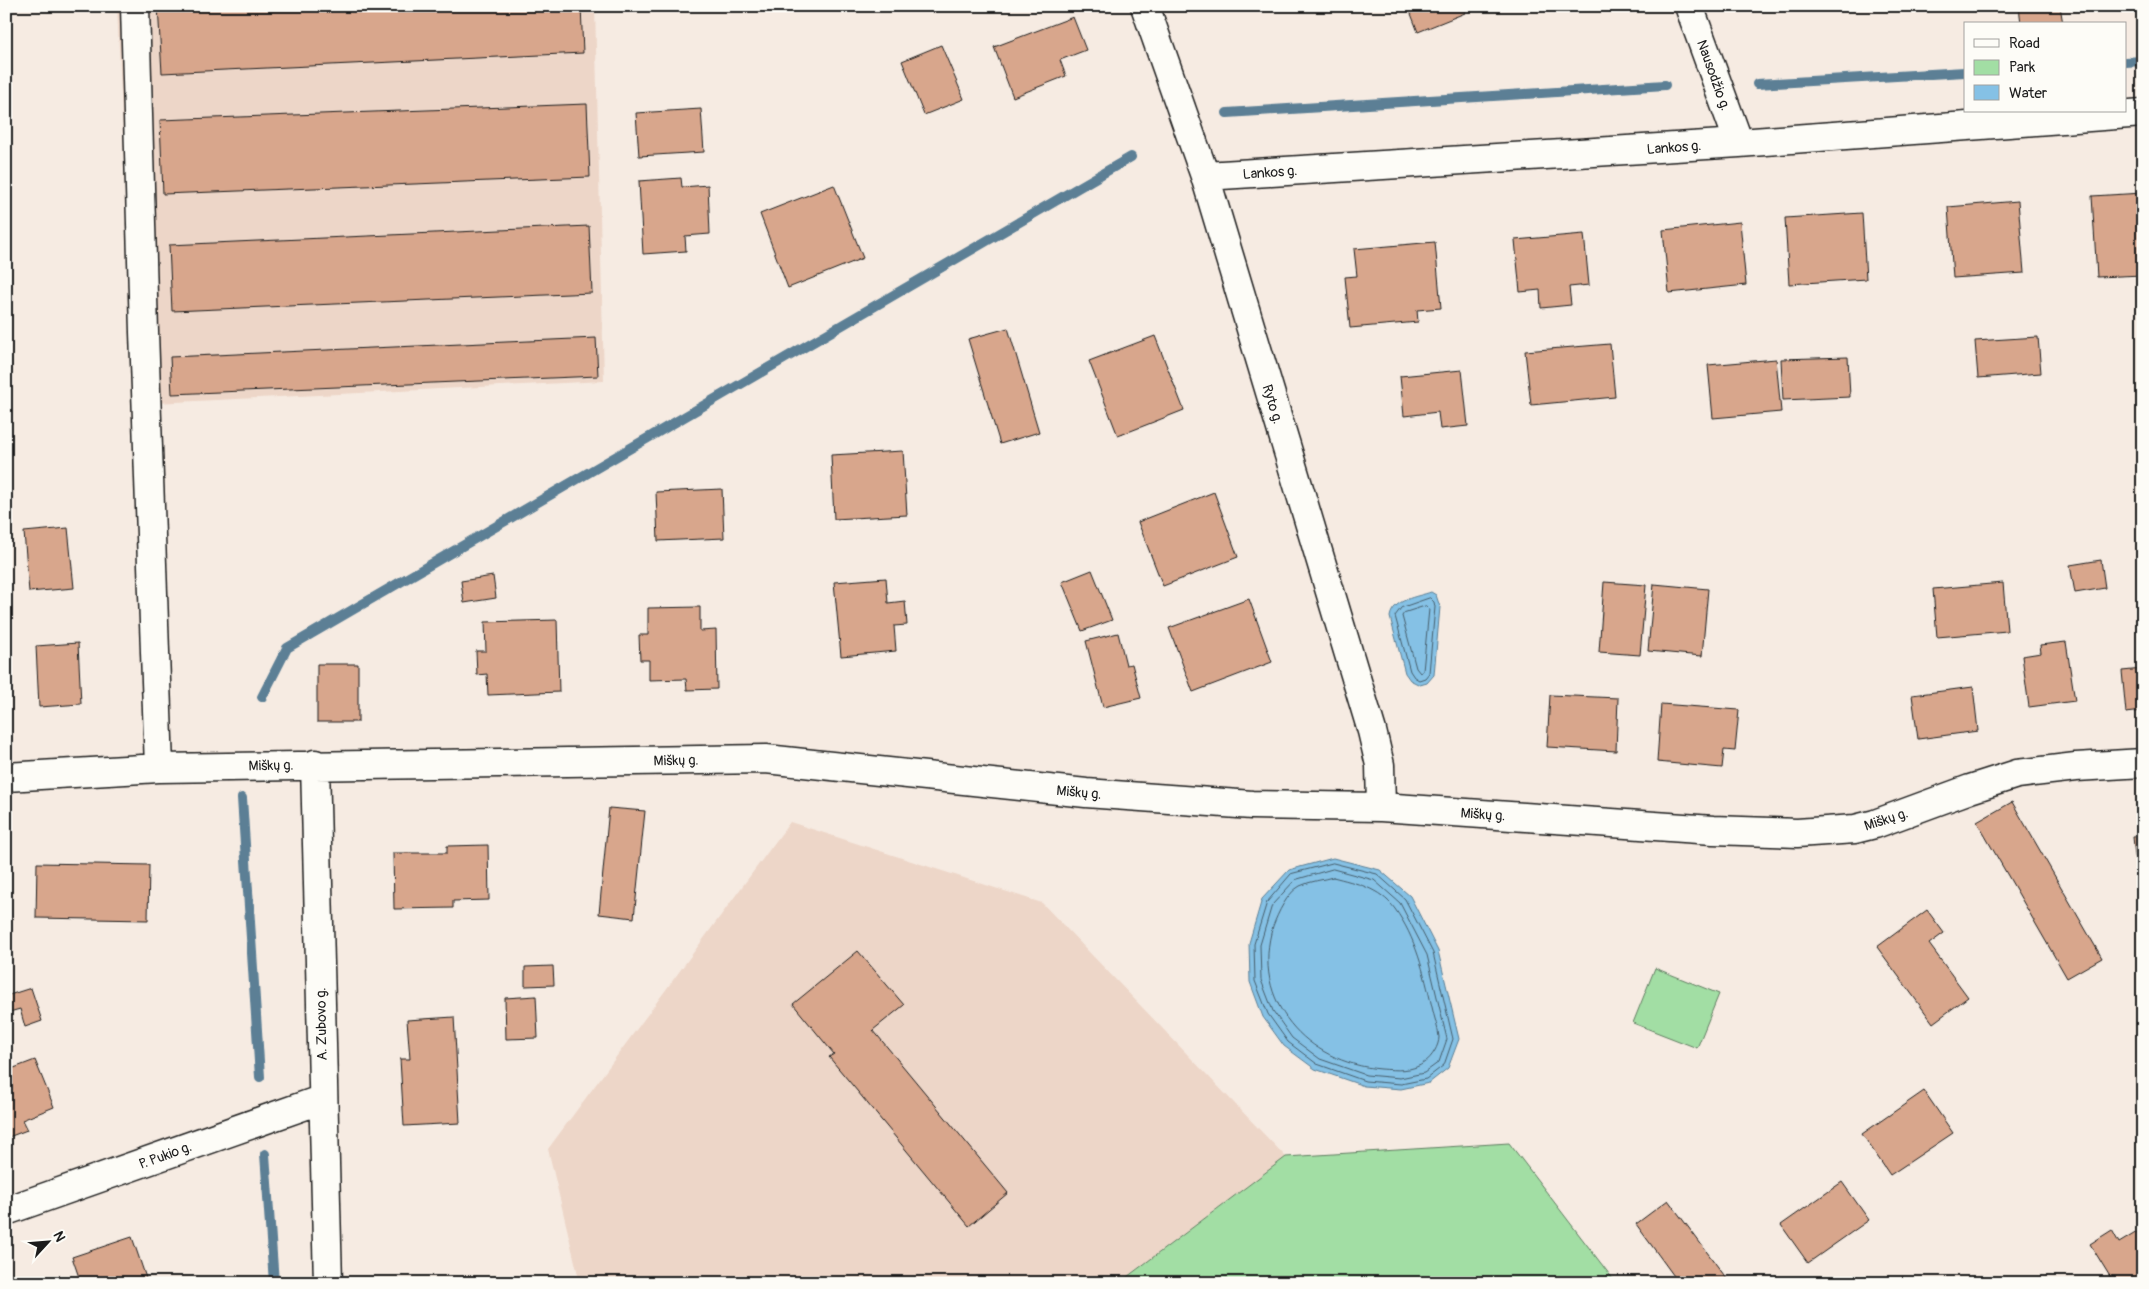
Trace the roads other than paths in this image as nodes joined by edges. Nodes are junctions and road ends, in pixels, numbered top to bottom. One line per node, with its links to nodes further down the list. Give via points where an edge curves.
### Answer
1 (135, 6): 9 (street)
2 (1145, 6): 6 (street, Ryto g.)
3 (1689, 6): 5 (street, Nausodžio g.)
4 (2143, 113): 5 (street, Lankos g.)
5 (1739, 143): 6 (street, Lankos g.)
6 (1205, 176): 11 (street, Ryto g., via 1372,731 1380,765)
7 (2143, 763): 11 (street, Miškų g., via 2018,774 1875,824 1833,831 1712,830)
8 (315, 764): 9 (street, Miškų g.); 11 (street, Miškų g., via 766,759 1086,793 1252,804); 12 (street, A. Zubovo g.)
9 (159, 768): 10 (street, Miškų g.)
10 (6, 777)
11 (1381, 807)
12 (323, 1099): 13 (street, P. Pukio g.); 14 (street, A. Zubovo g.)
13 (6, 1211)
14 (328, 1283)

